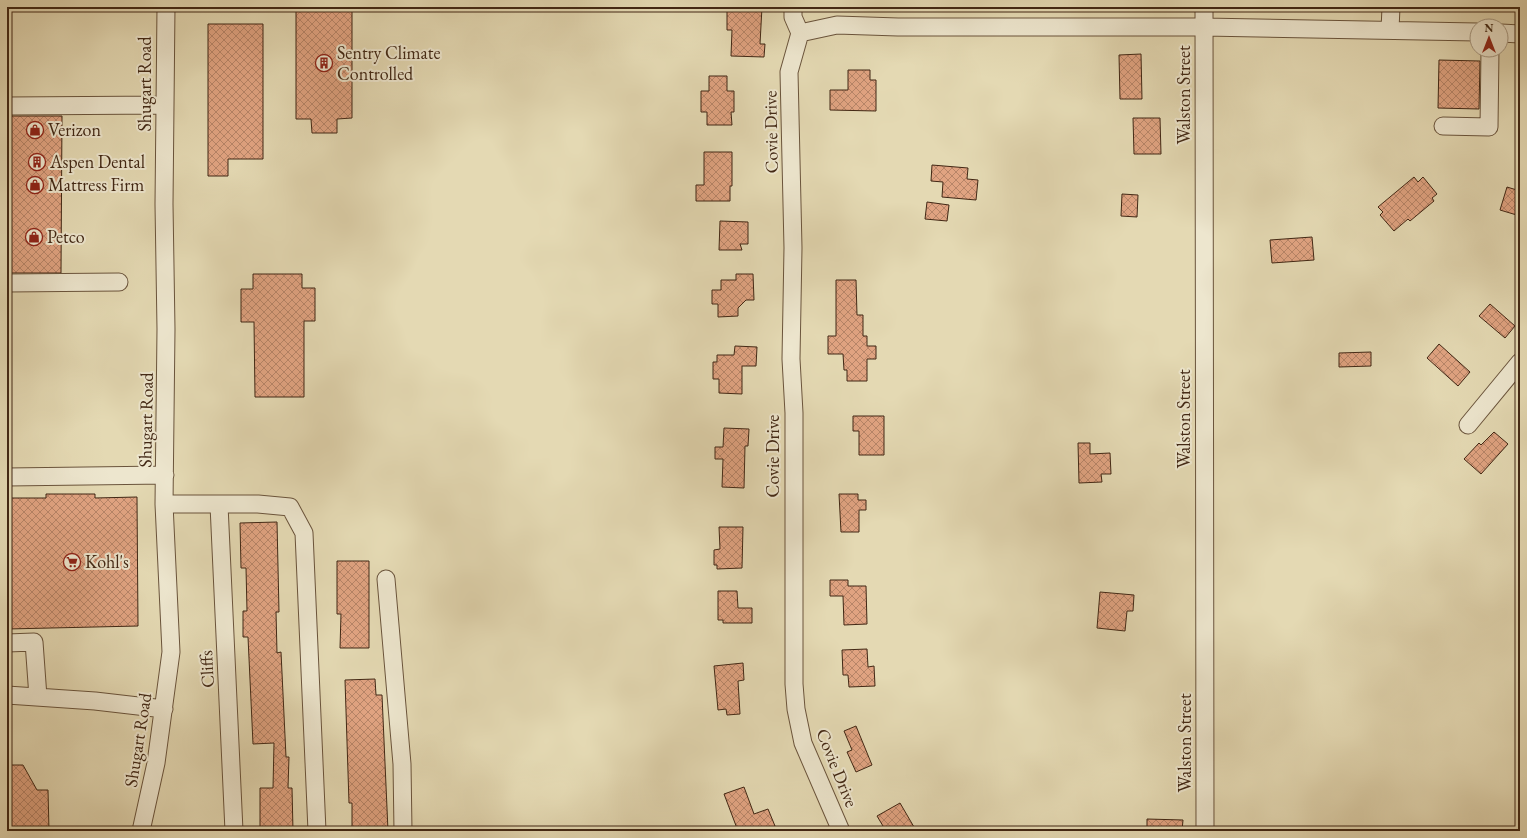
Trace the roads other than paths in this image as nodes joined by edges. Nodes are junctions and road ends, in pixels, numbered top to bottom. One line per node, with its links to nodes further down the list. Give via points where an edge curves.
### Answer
1 (166, 7): 12 (street, Shugart Road)
2 (793, 7): 8 (street)
3 (1204, 7): 5 (street, Walston Street)
4 (1391, 7): 6 (street)
5 (1204, 27): 6 (street); 8 (street, via 837,25); 33 (street, Walston Street)
6 (1390, 30): 7 (street)
7 (1469, 32)
8 (800, 33): 32 (street, Covie Drive, via 789,72 793,248 791,359 794,413 794,684 803,743)
9 (1509, 33): 10 (street)
10 (1520, 34)
11 (1490, 58): 14 (street, via 1488,127)
12 (165, 105): 13 (street); 19 (street, Shugart Road)
13 (7, 106)
14 (1443, 126)
15 (7, 282): 16 (street)
16 (119, 282)
17 (1520, 362): 18 (street)
18 (1468, 425)
19 (165, 475): 20 (street); 21 (street, Shugart Road)
20 (7, 477)
21 (164, 504): 22 (street); 27 (street, Shugart Road, via 171,652)
22 (219, 505): 29 (street, Cliffs); 30 (street, via 258,504 290,507 304,533)
23 (386, 579): 31 (street, via 402,764)
24 (7, 643): 26 (street, via 34,642)
25 (7, 695): 26 (street)
26 (38, 697): 27 (street)
27 (164, 709): 28 (street, Shugart Road, via 156,763)
28 (141, 831)
29 (234, 831)
30 (317, 831)
31 (403, 831)
32 (841, 831)
33 (1205, 831)

